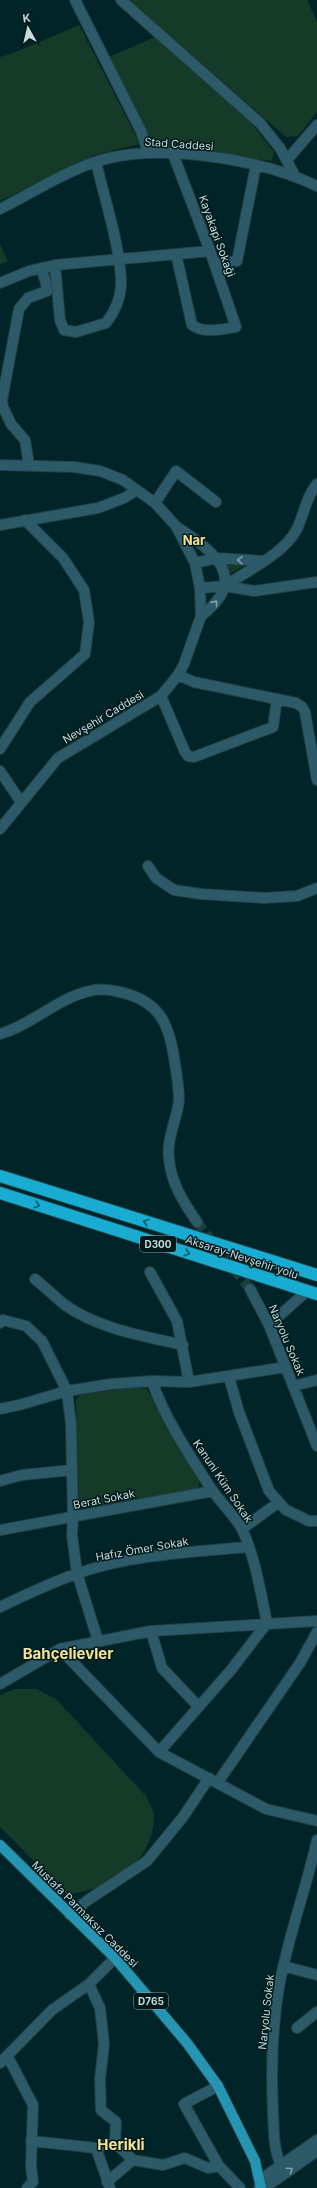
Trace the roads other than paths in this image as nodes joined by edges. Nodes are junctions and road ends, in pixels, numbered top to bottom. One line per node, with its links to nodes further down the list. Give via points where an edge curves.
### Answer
1 (76, 0): 4 (street, via 141,131)
2 (121, 0): 6 (street, via 260,123)
3 (317, 125): 6 (street)
4 (148, 152): 5 (street, Stad Caddesi); 7 (street, Stad Caddesi)
5 (173, 154): 8 (street, Stad Caddesi); 12 (street, Kayakapi Sokaği)
6 (287, 160): 9 (street)
7 (96, 162): 11 (street, Stad Caddesi); 14 (street)
8 (256, 165): 9 (street, Stad Caddesi); 15 (street, via 237,260)
9 (295, 176): 10 (street, Stad Caddesi)
10 (317, 186)
11 (0, 209)
12 (210, 251): 13 (street); 15 (street, Kayakapi Sokaği)
13 (176, 254): 14 (street); 15 (street, Kayakapi Sokaği, via 192,325 197,329 236,328)
14 (118, 258): 16 (street); 16 (street, via 121,278 119,296 109,319 103,325 76,332 69,332 61,326)
15 (215, 264)
16 (55, 265): 17 (street)
17 (41, 268): 18 (street); 20 (street, via 47,291 28,298 19,309 2,400 5,415 25,440)
18 (0, 283)
19 (0, 464): 20 (street)
20 (29, 465): 22 (street, via 95,470 116,477)
21 (317, 484): 29 (street, via 289,541 273,556)
22 (137, 490): 24 (street); 25 (street, via 98,508)
23 (216, 502): 24 (street, via 176,471)
24 (155, 503): 27 (street)
25 (25, 520): 26 (street); 38 (street, via 63,558 84,590 89,622 85,654 30,702)
26 (0, 525)
27 (176, 526): 28 (street, via 208,548); 30 (street, Nevşehir Caddesi)
28 (217, 558): 29 (street, one-way to 28); 30 (street); 32 (street)
29 (262, 561): 32 (street)
30 (195, 563): 33 (street, Nevşehir Caddesi)
31 (317, 582): 32 (street, via 254,591)
32 (225, 586): 33 (street); 34 (street, Nevşehir Caddesi, one-way to 32, via 215,604)
33 (200, 588): 34 (street, Nevşehir Caddesi)
34 (201, 616): 35 (street, Nevşehir Caddesi)
35 (178, 675): 36 (street, Nevşehir Caddesi); 37 (street, via 194,682)
36 (161, 696): 37 (street, via 185,752 188,756 194,757 273,727); 41 (street, Nevşehir Caddesi, via 58,758)
37 (277, 699): 40 (street, via 296,703 305,712)
38 (0, 749)
39 (0, 771): 41 (street)
40 (317, 780)
41 (21, 802): 42 (street, Nevşehir Caddesi)
42 (0, 828)
43 (148, 866): 44 (street, via 156,878 174,890 201,894 264,898 297,896)
44 (317, 888)
45 (0, 1034): 48 (street, via 22,1025 74,996 93,990 109,990 138,997 158,1012 170,1032 178,1088 177,1113 169,1147 171,1170 180,1194)
46 (0, 1176): 50 (highway, Aksaray-Nevşehir yolu / D300, one-way to 46)
47 (0, 1193): 53 (highway, Aksaray-Nevşehir yolu / D300, one-way to 53)
48 (197, 1222)
49 (150, 1272): 56 (street, via 177,1321)
50 (317, 1275)
51 (35, 1279): 56 (street, via 66,1305 90,1319 138,1335)
52 (250, 1289): 55 (street, Naryolu Sokak)
53 (312, 1293): 55 (street)
54 (0, 1323): 63 (street, via 3,1320 26,1326 42,1341)
55 (269, 1325): 57 (street, Naryolu Sokak)
56 (183, 1345): 61 (street)
57 (286, 1367): 58 (street); 62 (street, Naryolu Sokak)
58 (229, 1377): 61 (street); 69 (street, via 239,1412 269,1490)
59 (317, 1380): 62 (street)
60 (152, 1381): 61 (street); 63 (street); 68 (street, Kanuni Küm Sokak, via 158,1399)
61 (189, 1382)
62 (293, 1386): 65 (street, Naryolu Sokak)
63 (68, 1390): 64 (street, via 19,1406); 66 (street)
64 (0, 1409)
65 (316, 1440)
66 (72, 1470): 67 (street, via 22,1475); 70 (street)
67 (0, 1481)
68 (213, 1491): 70 (street, Berat Sokak); 72 (street, Kanuni Küm Sokak)
69 (279, 1502): 71 (street, via 286,1510 309,1521); 72 (street)
70 (73, 1518): 73 (street, Berat Sokak); 75 (street, via 72,1535)
71 (317, 1521)
72 (242, 1529): 74 (street, Kanuni Küm Sokak)
73 (0, 1530)
74 (248, 1547): 75 (street, Hafız Ömer Sokak, via 190,1552 124,1562); 78 (street, Kanuni Küm Sokak)
75 (77, 1573): 76 (street, Hafız Ömer Sokak); 81 (street)
76 (0, 1607)
77 (317, 1621): 78 (street)
78 (267, 1623): 79 (street); 84 (street, via 231,1670)
79 (151, 1631): 81 (street); 84 (street, via 162,1668)
80 (317, 1632): 86 (street, via 300,1663)
81 (98, 1642): 82 (street)
82 (60, 1649): 83 (street); 85 (street)
83 (0, 1684)
84 (198, 1706): 85 (street)
85 (159, 1752): 86 (street)
86 (213, 1780): 87 (street, via 266,1809); 90 (street, via 147,1862 88,1900)
87 (317, 1821)
88 (317, 1841): 92 (street, Naryolu Sokak)
89 (0, 1845): 90 (main road, Mustafa Parmaksız Caddesi / D765)
90 (70, 1915): 91 (main road, Mustafa Parmaksız Caddesi / D765)
91 (115, 1958): 94 (street); 98 (main road, Mustafa Parmaksız Caddesi / D765, via 187,2043)
92 (283, 1966): 93 (street); 105 (street, Naryolu Sokak, via 276,2011 272,2080 275,2143)
93 (317, 1975)
94 (89, 1984): 97 (street, via 52,2010); 101 (street, via 100,2008 104,2044 100,2079 101,2110 116,2122)
95 (317, 2012): 96 (street)
96 (297, 2028)
97 (4, 2060): 100 (street, via 33,2105)
98 (218, 2086): 106 (street, via 184,2104); 108 (main road, Mustafa Parmaksız Caddesi / D765, via 254,2161)
99 (317, 2140): 105 (street)
100 (31, 2141): 102 (street); 109 (street, via 33,2182)
101 (115, 2143): 102 (street); 104 (street)
102 (96, 2148): 107 (street)
103 (317, 2151): 108 (street, one-way to 103, via 270,2184)
104 (133, 2160): 106 (street, via 163,2165 185,2158 208,2168); 107 (street)
105 (281, 2165): 108 (street, via 267,2175)
106 (219, 2166): 110 (street)
107 (109, 2185)
108 (260, 2187)
109 (27, 2188)
110 (240, 2188)

